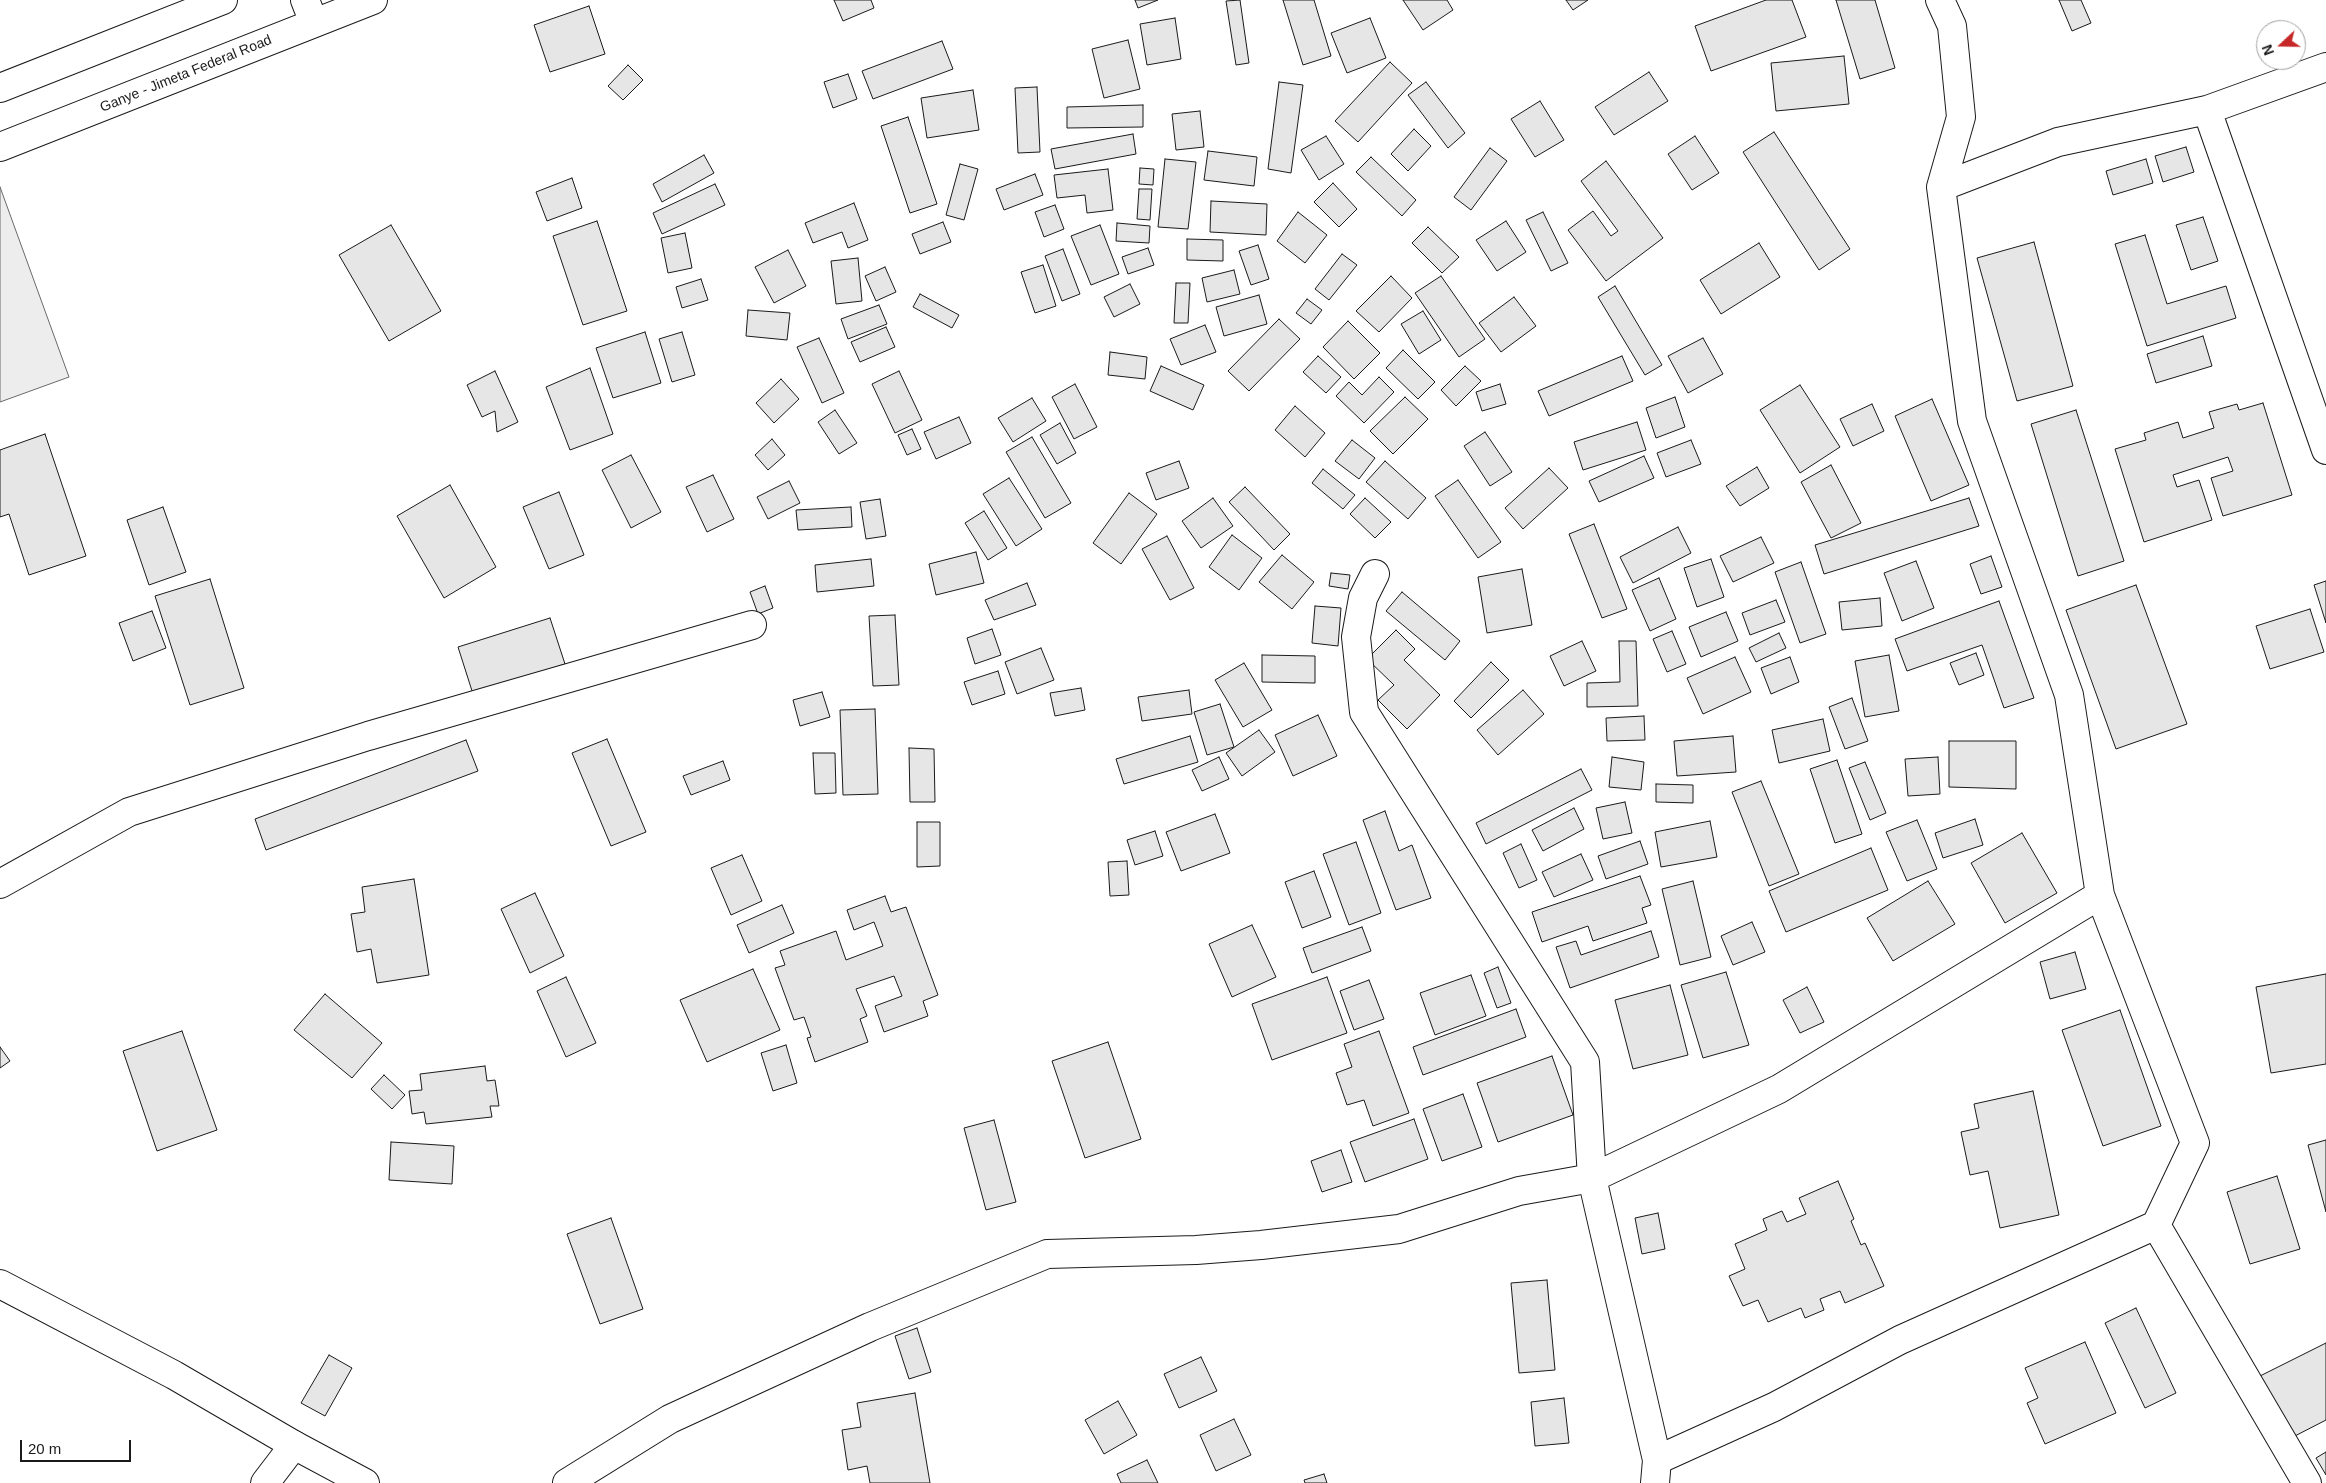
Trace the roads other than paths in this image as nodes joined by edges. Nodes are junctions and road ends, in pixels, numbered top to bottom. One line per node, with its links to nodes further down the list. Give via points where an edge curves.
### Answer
1 (223, 0): 6 (street)
2 (373, 0): 4 (street, Ganye - Jimeta Federal Road)
3 (1940, 0): 9 (street, via 1952,26 1961,116)
4 (310, 12): 8 (street, Ganye - Jimeta Federal Road)
5 (2326, 67): 7 (street)
6 (0, 88)
7 (2208, 110): 9 (street, via 2058,142); 10 (street)
8 (0, 147)
9 (1941, 187): 14 (street, via 1972,421 2069,694)
10 (2326, 450)
11 (1375, 574): 15 (street, via 1363,598 1356,637 1364,712 1585,1062)
12 (752, 625): 13 (street, via 368,736 130,812)
13 (0, 884)
14 (2100, 895): 15 (street, via 1779,1089); 16 (street, via 2196,1143)
15 (1592, 1178): 19 (street); 22 (street, via 1519,1192 1399,1229 1262,1245 1047,1254 870,1327 670,1418)
16 (2156, 1225): 19 (street, via 1900,1340); 23 (street)
17 (0, 1284): 18 (street, via 174,1375)
18 (294, 1445): 20 (street); 21 (street)
19 (1656, 1471)
20 (265, 1483)
21 (365, 1483)
22 (567, 1483)
23 (2307, 1483)

